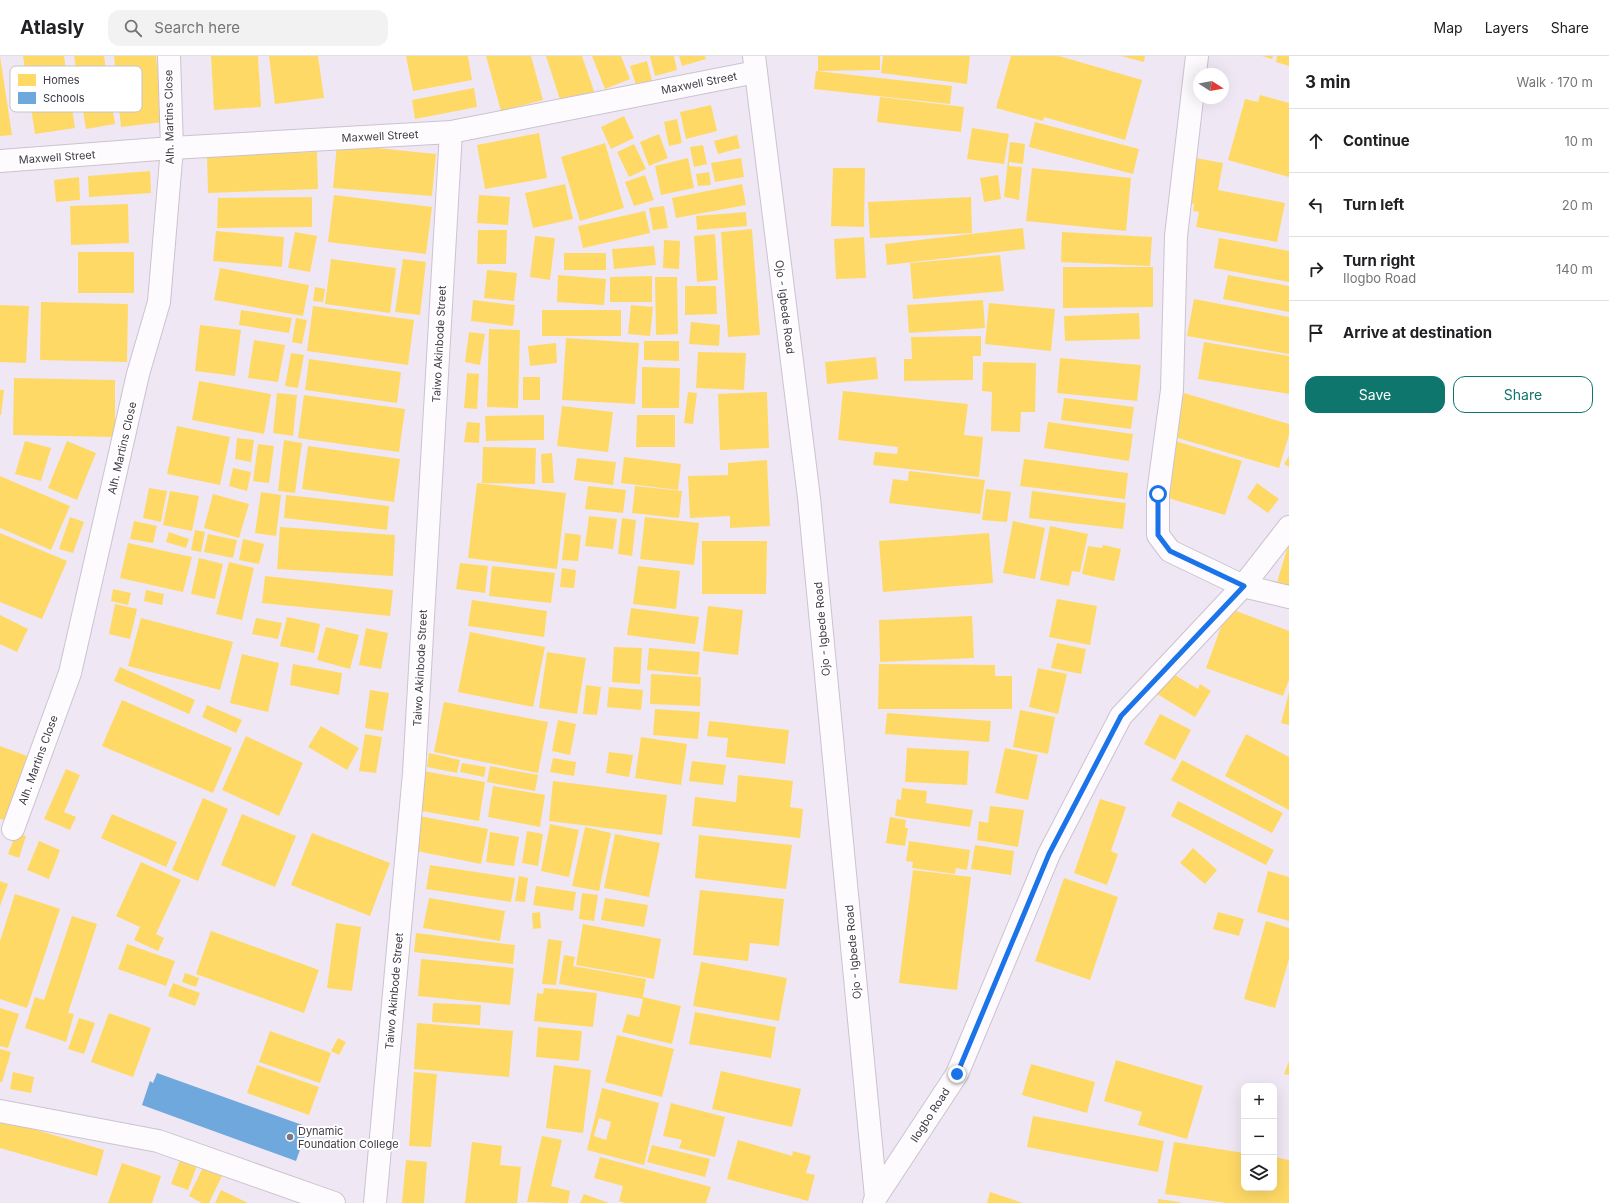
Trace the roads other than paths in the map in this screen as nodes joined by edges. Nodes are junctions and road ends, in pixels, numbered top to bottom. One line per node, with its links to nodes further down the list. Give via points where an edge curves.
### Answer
1 (168, 56): 5 (street, Alh. Martins Close)
2 (1197, 56): 8 (street, via 1176,236 1172,390 1158,494 1158,535 1170,551)
3 (755, 64): 4 (street, Maxwell Street); 12 (street, Ojo - Igbede Road, via 809,498)
4 (451, 132): 5 (street, Maxwell Street); 14 (street, Taiwo Akinbode Street, via 414,773)
5 (172, 148): 6 (street, Maxwell Street); 10 (street, Alh. Martins Close, via 159,302 138,374 70,673)
6 (0, 161)
7 (1289, 526): 8 (street, Ilogbo Road)
8 (1244, 586): 9 (street); 12 (street, Ilogbo Road, via 1121,716 1049,854 957,1074)
9 (1289, 597)
10 (13, 829)
11 (0, 1111): 13 (street, via 158,1141)
12 (875, 1200)
13 (334, 1203)
14 (375, 1203)

